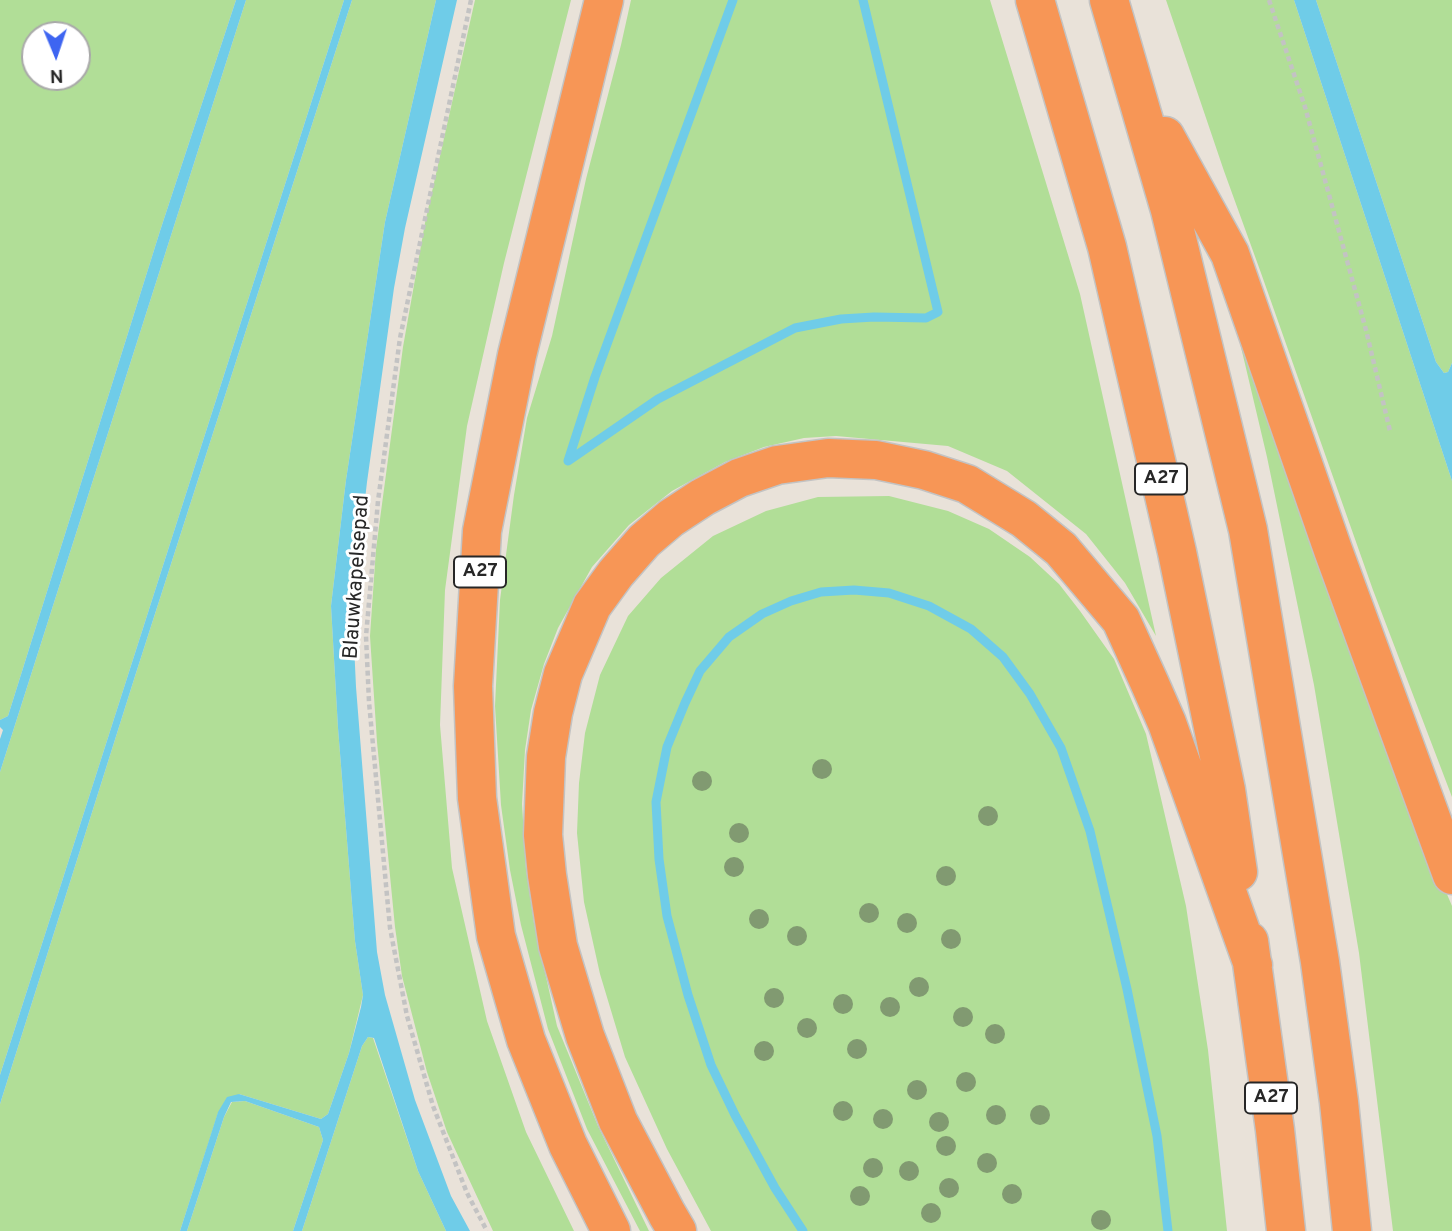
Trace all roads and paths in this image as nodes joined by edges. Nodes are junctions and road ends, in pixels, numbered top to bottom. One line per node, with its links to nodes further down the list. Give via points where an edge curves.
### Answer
1 (471, 0): 10 (path, Blauwkapelsepad, via 400,338 366,636 390,928 407,1016 433,1106)
2 (604, 0): 11 (highway, A27, via 517,355 482,531 473,686 477,798 496,936 526,1040 568,1145)
3 (1035, 0): 9 (highway, A27, via 1107,247 1177,552 1226,790)
4 (1109, 0): 6 (highway)
5 (1269, 0): 7 (path, via 1305,107)
6 (1132, 75): 8 (highway, via 1230,254); 14 (highway, via 1248,530 1320,962)
7 (1390, 431)
8 (1452, 875)
9 (1253, 965): 12 (highway, A27, via 1167,723 1121,620 1061,550 1024,520 967,485 924,470 876,460 828,458 777,465 739,478 671,518 644,541 592,606 564,674 546,757 543,835 558,946 585,1036 618,1121); 13 (highway, A27)
10 (487, 1231)
11 (611, 1231)
12 (677, 1231)
13 (1286, 1231)
14 (1352, 1231)

